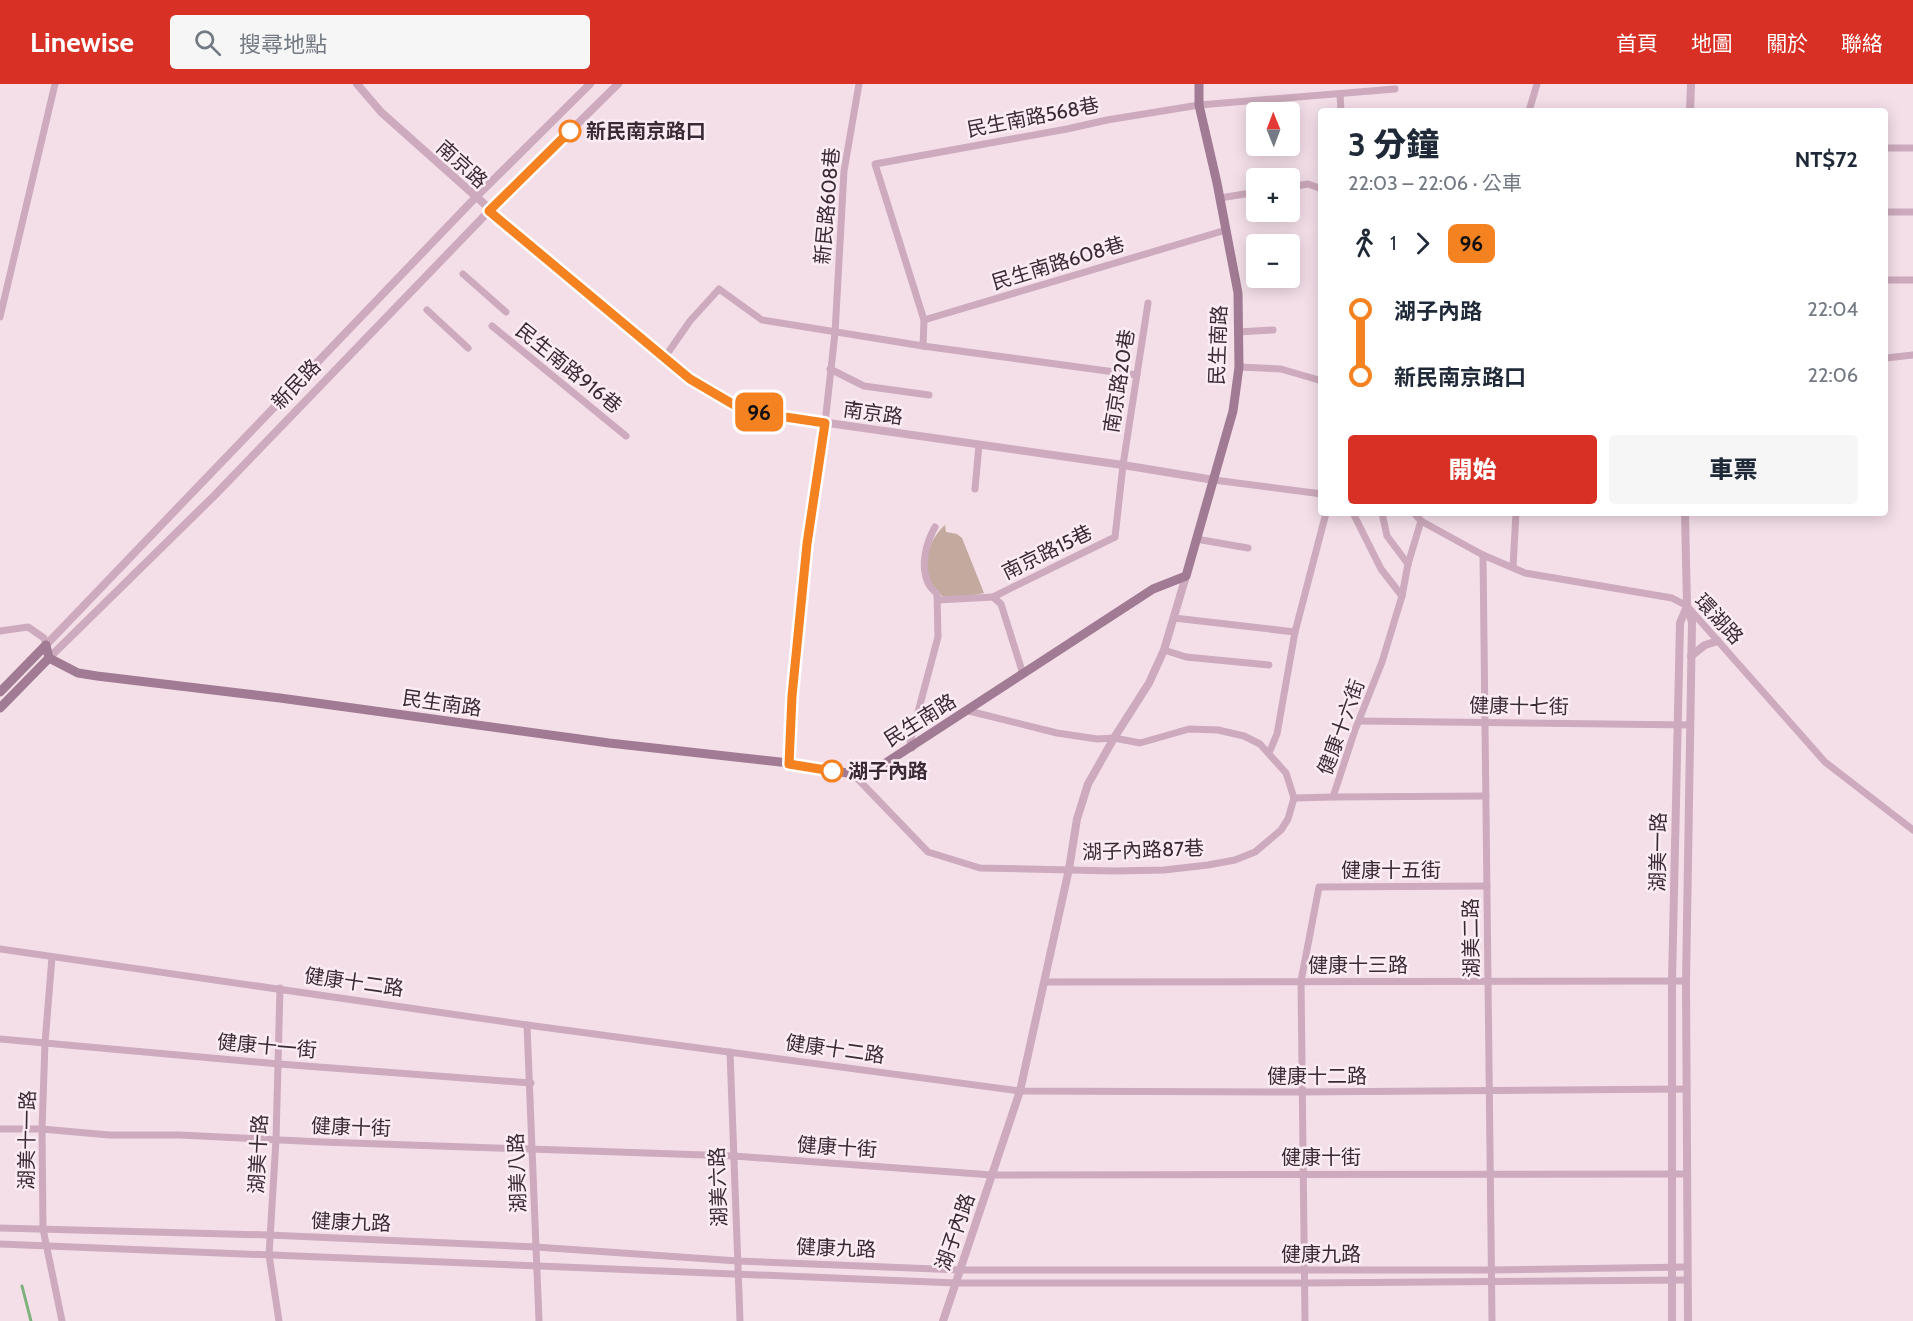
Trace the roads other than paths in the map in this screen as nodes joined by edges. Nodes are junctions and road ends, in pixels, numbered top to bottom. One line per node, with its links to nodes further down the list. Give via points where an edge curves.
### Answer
1 (55, 84): 32 (street)
2 (357, 84): 20 (street, 南京路, via 381,112)
3 (590, 84): 20 (street, 新民路)
4 (618, 84): 22 (street, 新民路)
5 (859, 84): 37 (street, 新民路608巷, via 844,171)
6 (1199, 84): 11 (main road, 民生南路)
7 (1537, 84): 13 (street)
8 (1691, 84): 14 (street)
9 (1395, 89): 10 (street, 民生南路568巷)
10 (1340, 94): 11 (street, 民生南路568巷); 12 (street)
11 (1199, 105): 21 (main road, 民生南路); 33 (street, 民生南路568巷, via 874,164)
12 (1341, 108)
13 (1531, 108)
14 (1690, 108)
15 (1888, 148): 16 (street)
16 (1913, 148)
17 (1300, 185): 18 (street)
18 (1318, 188)
19 (1246, 194): 21 (street)
20 (475, 198): 22 (street, 南京路); 77 (street, 新民路)
21 (1220, 198): 25 (main road, 民生南路)
22 (489, 211): 41 (street, 南京路); 80 (street, 新民路)
23 (1888, 212): 24 (street)
24 (1913, 212)
25 (1226, 230): 33 (street, 民生南路608巷); 36 (main road, 民生南路, via 1238,293)
26 (463, 274): 31 (street)
27 (1888, 280): 28 (street)
28 (1913, 280)
29 (1148, 303): 45 (street, 南京路20巷)
30 (428, 310): 39 (street)
31 (506, 312)
32 (0, 317)
33 (924, 320): 38 (street)
34 (492, 326): 49 (street, 民生南路916巷)
35 (1273, 330): 36 (street)
36 (1238, 332): 43 (main road, 民生南路)
37 (835, 333): 38 (street); 41 (street, via 762,320 719,289); 44 (street, 新民路608巷)
38 (923, 346): 45 (street)
39 (468, 348)
40 (1913, 355): 42 (street)
41 (665, 357): 48 (street, 南京路, via 690,379 736,406)
42 (1888, 358)
43 (1239, 367): 46 (street, via 1281,369); 52 (main road, 民生南路, via 1233,411)
44 (830, 369): 47 (street, via 864,386); 48 (street, 新民路608巷)
45 (1137, 375): 51 (street, 南京路20巷)
46 (1318, 380)
47 (929, 395)
48 (825, 423): 50 (street, 南京路); 93 (street, 新民路608巷, via 807,544)
49 (626, 436)
50 (979, 445): 51 (street, 南京路); 53 (street)
51 (1123, 465): 52 (street, 南京路); 70 (street, 南京路15巷, via 1115,537)
52 (1214, 480): 54 (street); 63 (main road, 民生南路)
53 (975, 489)
54 (1318, 493)
55 (1325, 516): 75 (street)
56 (1354, 516): 69 (street, via 1381,569)
57 (1383, 516): 66 (street, via 1387,536)
58 (1416, 516): 61 (street, 環湖路)
59 (1516, 516): 67 (street)
60 (1685, 516): 72 (street, 湖美一路)
61 (1421, 522): 65 (street, 環湖路); 66 (street, 健康十六街)
62 (935, 527): 71 (street, via 926,543 925,564 928,584)
63 (1196, 539): 64 (street); 68 (main road, 民生南路)
64 (1248, 548)
65 (1484, 555): 67 (street, 環湖路); 87 (street, 湖美二路)
66 (1408, 564): 69 (street, 健康十六街)
67 (1513, 567): 72 (street, 環湖路, via 1525,573 1672,598)
68 (1186, 576): 73 (street, 湖子內路); 82 (main road, 民生南路, via 1154,589)
69 (1402, 596): 86 (street, 健康十六街)
70 (993, 597): 71 (street, 南京路15巷); 82 (street, 南京路15巷, via 1001,604)
71 (938, 600): 91 (street, via 938,637 909,742)
72 (1687, 606): 76 (street, 環湖路); 79 (street, via 1692,622); 88 (street, 湖美一路, via 1680,623)
73 (1174, 618): 75 (street); 78 (street, 湖子內路)
74 (0, 631): 77 (street, via 28,627 44,638)
75 (1295, 632): 92 (street, via 1277,734)
76 (1718, 641): 79 (street); 98 (street, 環湖路, via 1825,762)
77 (46, 645): 80 (main road); 83 (main road, 新民路)
78 (1164, 650): 81 (street, via 1186,657); 90 (street, 湖子內路, via 1149,683)
79 (1691, 656): 89 (street)
80 (50, 658): 84 (main road, 新民路); 93 (main road, 民生南路, via 78,673 97,676)
81 (1269, 665)
82 (1023, 674): 85 (main road, 民生南路)
83 (0, 692)
84 (0, 708)
85 (969, 711): 90 (street, via 1057,733); 91 (main road, 民生南路)
86 (1359, 721): 87 (street, 健康十七街); 96 (street, 健康十六街)
87 (1486, 722): 88 (street, 健康十七街); 95 (street, 湖美二路)
88 (1678, 725): 89 (street); 105 (street, 湖美一路)
89 (1690, 725): 106 (street)
90 (1114, 738): 92 (street, via 1140,743 1189,729 1218,730 1244,736); 99 (street, 湖子內路, via 1088,784 1077,819)
91 (912, 748): 94 (main road, 民生南路, via 881,766)
92 (1269, 753): 97 (street, via 1286,773)
93 (789, 764): 94 (main road, 民生南路)
94 (853, 774): 99 (street, 湖子內路87巷, via 928,852 980,868)
95 (1486, 796): 96 (street, 健康十六街); 100 (street, 湖美二路)
96 (1333, 797): 97 (street)
97 (1294, 798): 99 (street, 湖子內路87巷, via 1281,830 1255,852 1235,860 1164,870)
98 (1913, 830)
99 (1069, 869): 107 (street, 湖子內路)
100 (1487, 886): 103 (street, 健康十五街, via 1318,887); 104 (street, 湖美二路)
101 (0, 949): 102 (street, 健康十二路)
102 (52, 957): 108 (street, 健康十二路); 111 (street, 湖美十一路)
103 (1301, 981): 104 (street, 健康十三路); 107 (street, 健康十三路); 119 (street)
104 (1488, 981): 105 (street, 健康十三路); 118 (street, 湖美二路)
105 (1672, 981): 106 (street); 115 (street, 湖美一路)
106 (1686, 981): 116 (street)
107 (1045, 982): 117 (street, 湖子內路)
108 (280, 988): 109 (street, 健康十二路); 113 (street, 湖美十路)
109 (527, 1025): 112 (street, 健康十二路); 114 (street, 湖美八路)
110 (0, 1039): 111 (street, 健康十一街)
111 (45, 1044): 113 (street, 健康十一街); 121 (street, 湖美十一路)
112 (730, 1052): 117 (street, 健康十二路); 124 (street, 湖美六路)
113 (279, 1064): 114 (street, 健康十一街); 122 (street, 湖美十路)
114 (531, 1083): 123 (street, 湖美八路)
115 (1671, 1089): 116 (street); 118 (street, 健康十二路); 126 (street, 湖美一路)
116 (1686, 1089): 127 (street)
117 (1020, 1091): 119 (street, 健康十二路); 128 (street, 湖子內路)
118 (1489, 1091): 119 (street, 健康十二路); 129 (street, 湖美二路)
119 (1302, 1092): 125 (street)
120 (0, 1129): 121 (street, 健康十街)
121 (42, 1129): 122 (street, 健康十街); 131 (street, 湖美十一路)
122 (276, 1140): 123 (street, 健康十街); 132 (street, 湖美十路)
123 (533, 1149): 124 (street, 健康十街); 135 (street, 湖美八路)
124 (734, 1156): 128 (street, 健康十街); 137 (street, 湖美六路)
125 (1303, 1173): 128 (street, 健康十街); 129 (street, 健康十街); 142 (street)
126 (1671, 1174): 127 (street); 129 (street, 健康十街); 139 (street, 湖美一路)
127 (1687, 1174): 140 (street)
128 (992, 1175): 141 (street, 湖子內路)
129 (1490, 1176): 143 (street, 湖美二路)
130 (0, 1228): 131 (street, 健康九路)
131 (43, 1229): 132 (street, 健康九路); 134 (street, 湖美十一路)
132 (269, 1235): 135 (street, 健康九路); 136 (street, 湖美十路)
133 (0, 1244): 134 (street, 健康九路)
134 (45, 1245): 136 (street, 健康九路); 150 (street, 湖美十一路)
135 (536, 1247): 137 (street, 健康九路); 138 (street, 湖美八路)
136 (269, 1255): 138 (street, 健康九路); 151 (street, 湖美十路)
137 (738, 1261): 141 (street, 健康九路); 144 (street, 湖美六路)
138 (537, 1266): 144 (street, 健康九路); 152 (street, 湖美八路)
139 (1671, 1267): 140 (street); 143 (street, 健康九路); 145 (street, 湖美一路)
140 (1687, 1267): 146 (street)
141 (960, 1270): 142 (street, 健康九路); 148 (street, 湖子內路)
142 (1305, 1270): 143 (street, 健康九路); 149 (street)
143 (1491, 1270): 147 (street, 湖美二路)
144 (738, 1274): 148 (street, 健康九路); 153 (street, 湖美六路)
145 (1672, 1279): 146 (street, 健康九路); 147 (street, 健康九路); 157 (street, 湖美一路)
146 (1687, 1280): 158 (street)
147 (1491, 1282): 149 (street, 健康九路); 156 (street, 湖美二路)
148 (956, 1283): 149 (street, 健康九路); 154 (street, 湖子內路)
149 (1305, 1283): 155 (street)
150 (62, 1321)
151 (279, 1321)
152 (539, 1321)
153 (740, 1321)
154 (943, 1321)
155 (1305, 1321)
156 (1492, 1321)
157 (1672, 1321)
158 (1688, 1321)

